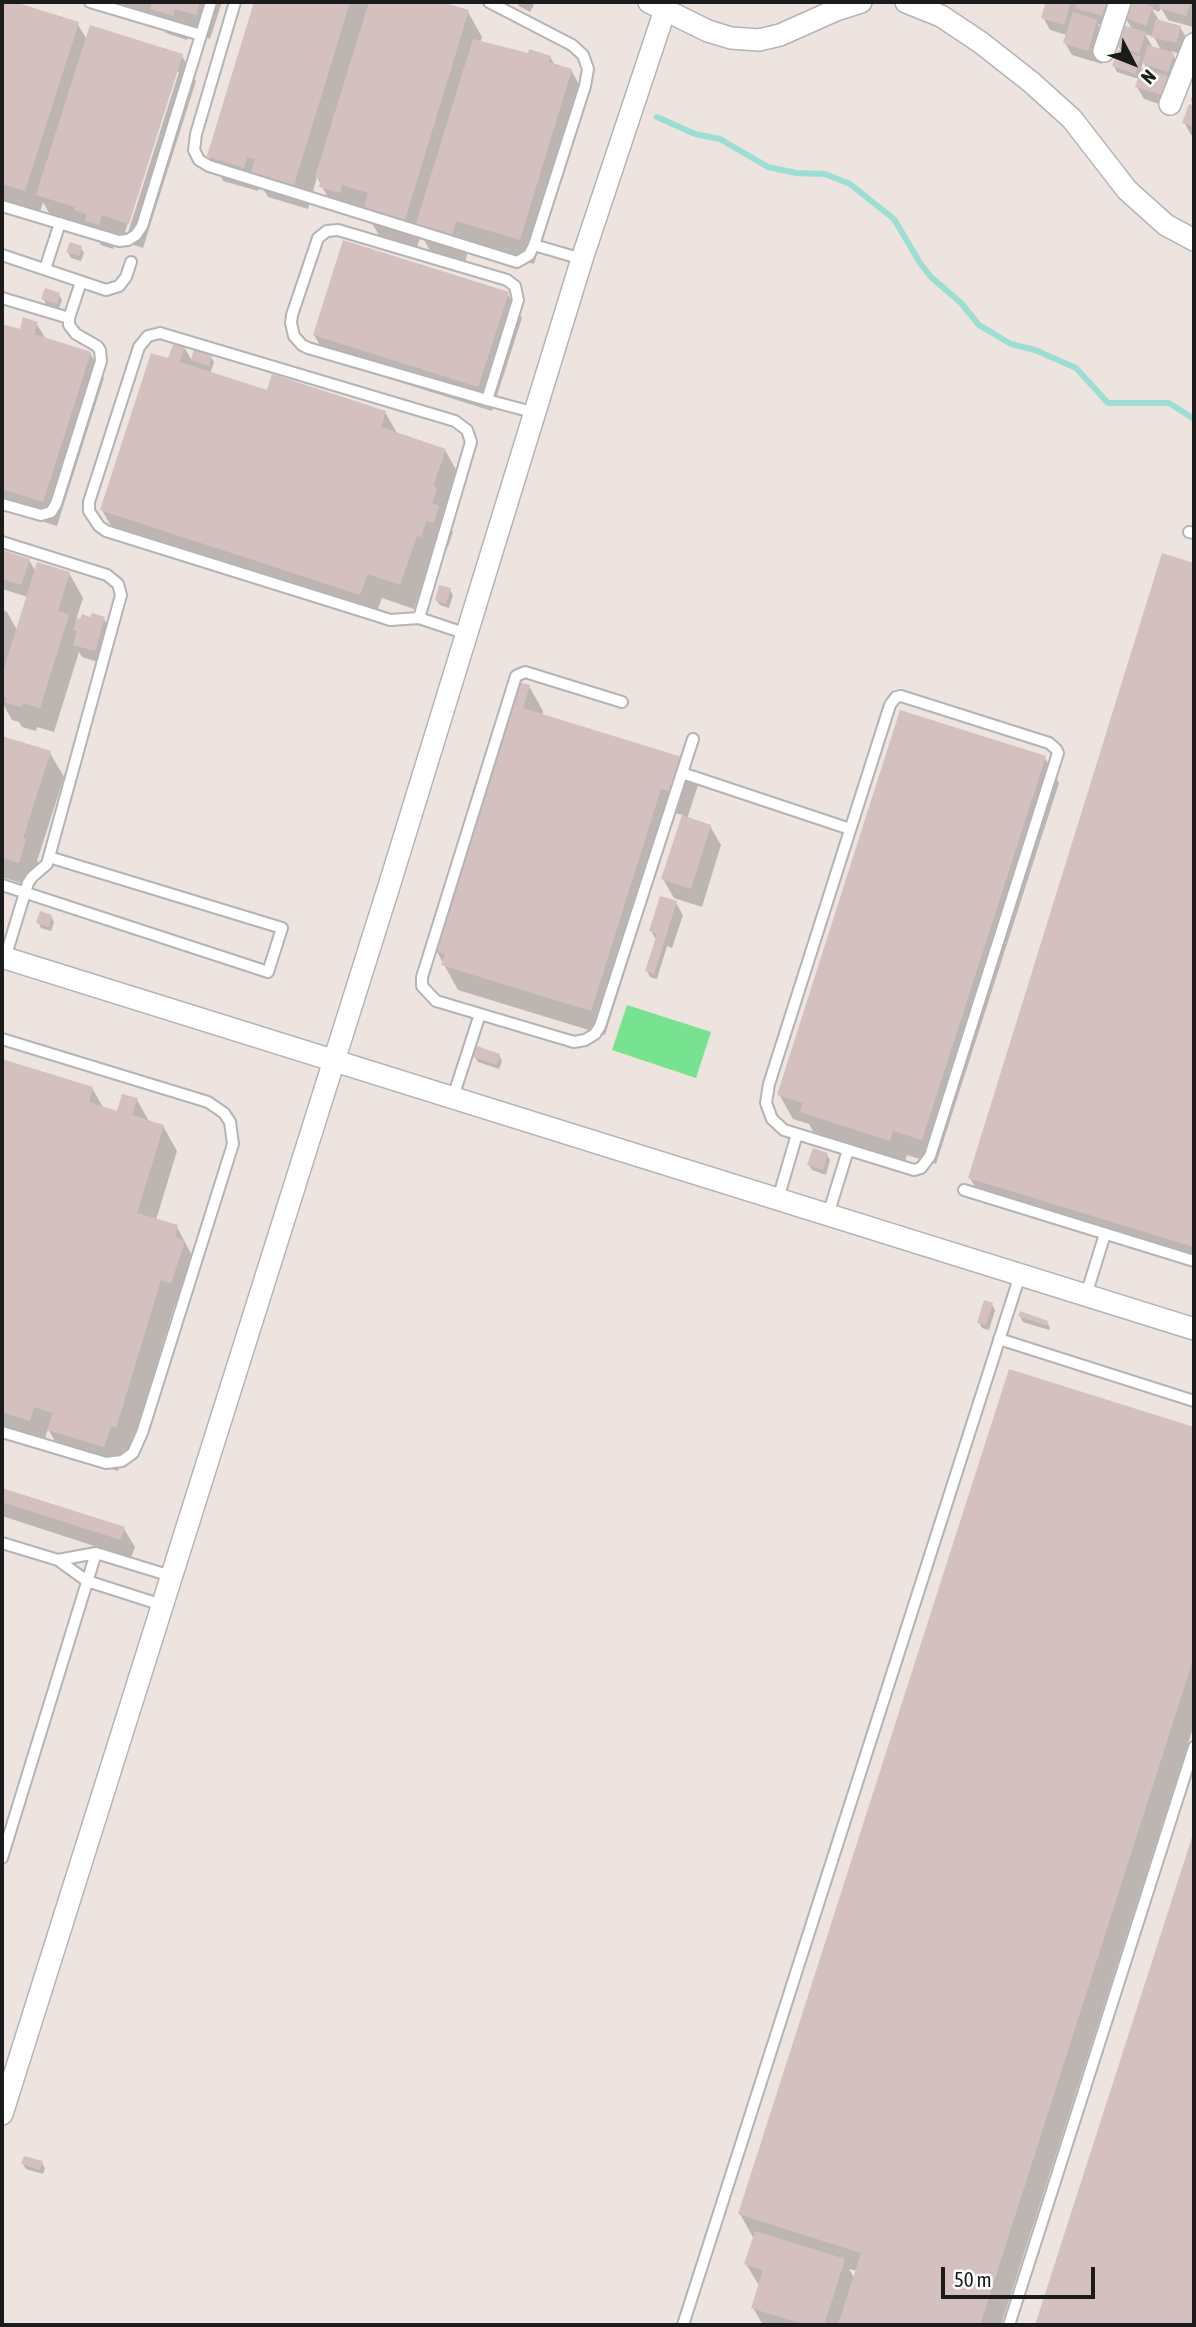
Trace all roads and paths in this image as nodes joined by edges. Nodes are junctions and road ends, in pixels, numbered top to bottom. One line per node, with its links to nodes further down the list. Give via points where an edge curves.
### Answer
1 (90, 2): 9 (lane)
2 (211, 2): 9 (lane)
3 (235, 2): 16 (lane, via 196,134 194,150 199,160 513,261 526,258)
4 (861, 2): 8 (street, via 759,40 708,31)
5 (906, 2): 15 (street, via 947,19 1031,82 1072,119 1134,197 1171,228)
6 (1120, 2): 11 (street)
7 (496, 3): 16 (lane, via 572,45 583,55 588,69)
8 (657, 6): 18 (street)
9 (201, 35): 14 (lane, via 136,235 120,242)
10 (1194, 44): 12 (street)
11 (1104, 51)
12 (1170, 104)
13 (2, 206): 14 (lane)
14 (60, 223): 20 (lane)
15 (1194, 240)
16 (534, 245): 18 (lane)
17 (2, 255): 20 (lane)
18 (582, 259): 25 (street)
19 (131, 262): 21 (lane, via 116,288 106,290)
20 (45, 270): 21 (lane)
21 (81, 282): 23 (lane)
22 (2, 298): 23 (lane)
23 (69, 318): 26 (lane, via 72,332 91,341 100,350 102,362 56,504 41,515)
24 (487, 400): 24 (lane, via 297,341 291,329 292,315 318,238 338,230 515,286 518,299); 25 (lane)
25 (536, 413): 29 (street)
26 (2, 504)
27 (2, 542): 34 (lane, via 107,575 120,589)
28 (419, 618): 28 (lane, via 378,617 106,531 93,519 89,502 139,347 148,336 160,333 455,421 467,430 471,442); 29 (lane)
29 (467, 634): 40 (street)
30 (622, 702): 38 (lane, via 525,672 514,680 422,977 422,986 436,1001)
31 (693, 739): 32 (lane)
32 (682, 773): 33 (lane); 38 (lane, via 595,1034 574,1042)
33 (850, 829): 42 (lane, via 767,1094 772,1119); 43 (lane, via 896,697 1049,743 1056,749 1058,758 930,1156 914,1170)
34 (49, 857): 36 (lane); 36 (lane, via 282,928 268,972)
35 (2, 885): 36 (lane)
36 (25, 894): 37 (lane)
37 (3, 957): 40 (street)
38 (480, 1014): 41 (lane)
39 (2, 1040): 54 (lane, via 208,1102 230,1122 233,1144 133,1453 122,1461 107,1463)
40 (333, 1060): 41 (street); 58 (street)
41 (453, 1097): 45 (street)
42 (797, 1135): 43 (lane); 45 (lane)
43 (848, 1150): 46 (lane)
44 (964, 1190): 47 (lane)
45 (778, 1199): 46 (street)
46 (828, 1215): 49 (street)
47 (1105, 1234): 48 (lane); 50 (lane)
48 (1194, 1261)
49 (1020, 1275): 50 (street); 52 (lane)
50 (1086, 1295): 51 (street)
51 (1194, 1329)
52 (999, 1339): 53 (lane); 64 (lane)
53 (1194, 1401)
54 (2, 1432)
55 (2, 1542): 57 (lane)
56 (96, 1553): 57 (lane); 58 (lane); 59 (lane)
57 (58, 1560): 59 (lane)
58 (171, 1576): 60 (street)
59 (87, 1581): 60 (lane); 62 (lane)
60 (162, 1605): 63 (street)
61 (1194, 1747): 65 (lane)
62 (2, 1858)
63 (2, 2114)
64 (683, 2325)
65 (1009, 2325)

